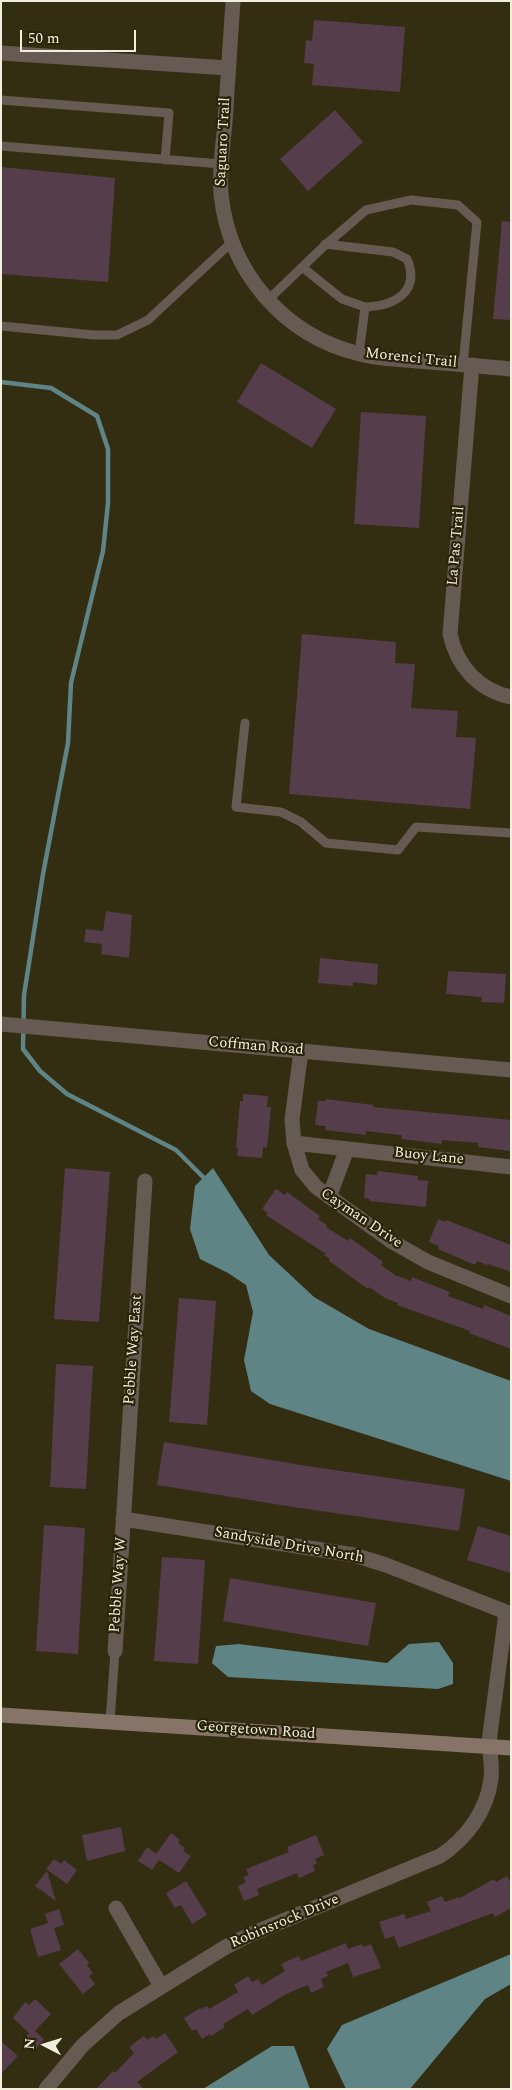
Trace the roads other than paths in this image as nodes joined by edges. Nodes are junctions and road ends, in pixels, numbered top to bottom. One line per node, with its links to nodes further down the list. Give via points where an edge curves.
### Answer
1 (233, 1): 3 (street, Saguaro Trail)
2 (1, 53): 3 (street)
3 (228, 68): 7 (street, Saguaro Trail)
4 (1, 100): 6 (lane, via 169,113)
5 (1, 146): 6 (lane)
6 (164, 160): 7 (lane)
7 (221, 164): 8 (street, Saguaro Trail, via 222,204)
8 (232, 242): 11 (street, Saguaro Trail, via 243,268); 13 (lane, via 148,320 117,335)
9 (325, 244): 10 (lane); 12 (lane, via 393,252 407,258 410,278 406,292 387,305); 15 (lane, via 366,210 411,200 458,204 477,222)
10 (302, 267): 11 (lane); 12 (lane, via 342,299)
11 (268, 300): 14 (street, Morenci Trail, via 303,331)
12 (365, 307): 14 (lane)
13 (1, 326)
14 (359, 354): 15 (street, Morenci Trail)
15 (468, 365): 16 (street, Morenci Trail); 17 (street, La Pas Trail, via 450,634 453,649 468,673 486,687)
16 (511, 369)
17 (511, 697)
18 (245, 723): 19 (lane, via 236,807 281,812 301,822 326,843 398,850 416,827)
19 (511, 833)
20 (1, 1024): 21 (street, Coffman Road)
21 (301, 1051): 22 (street, Coffman Road); 23 (street, Cayman Drive, via 292,1120)
22 (511, 1070)
23 (294, 1143): 24 (street, Buoy Lane); 27 (street, Cayman Drive, via 302,1170)
24 (348, 1149): 25 (street, Buoy Lane); 27 (street)
25 (511, 1167)
26 (145, 1180): 29 (street, Pebble Way East)
27 (329, 1197): 28 (street, Cayman Drive, via 391,1241 428,1262)
28 (511, 1296)
29 (123, 1519): 30 (street, Sandyside Drive North, via 354,1555); 31 (street, Pebble Way W)
30 (508, 1614): 34 (street, Robinsrock Drive)
31 (115, 1650): 33 (lane)
32 (1, 1715): 33 (main road, Georgetown Road)
33 (110, 1722): 34 (main road, Georgetown Road)
34 (488, 1746): 35 (main road, Georgetown Road); 37 (street, Robinsrock Drive, via 492,1779 486,1800 468,1832 452,1848 426,1862 241,1939)
35 (511, 1748)
36 (116, 1908): 37 (street)
37 (161, 1986): 38 (street, Robinsrock Drive, via 114,2017 83,2045)
38 (46, 2089)

